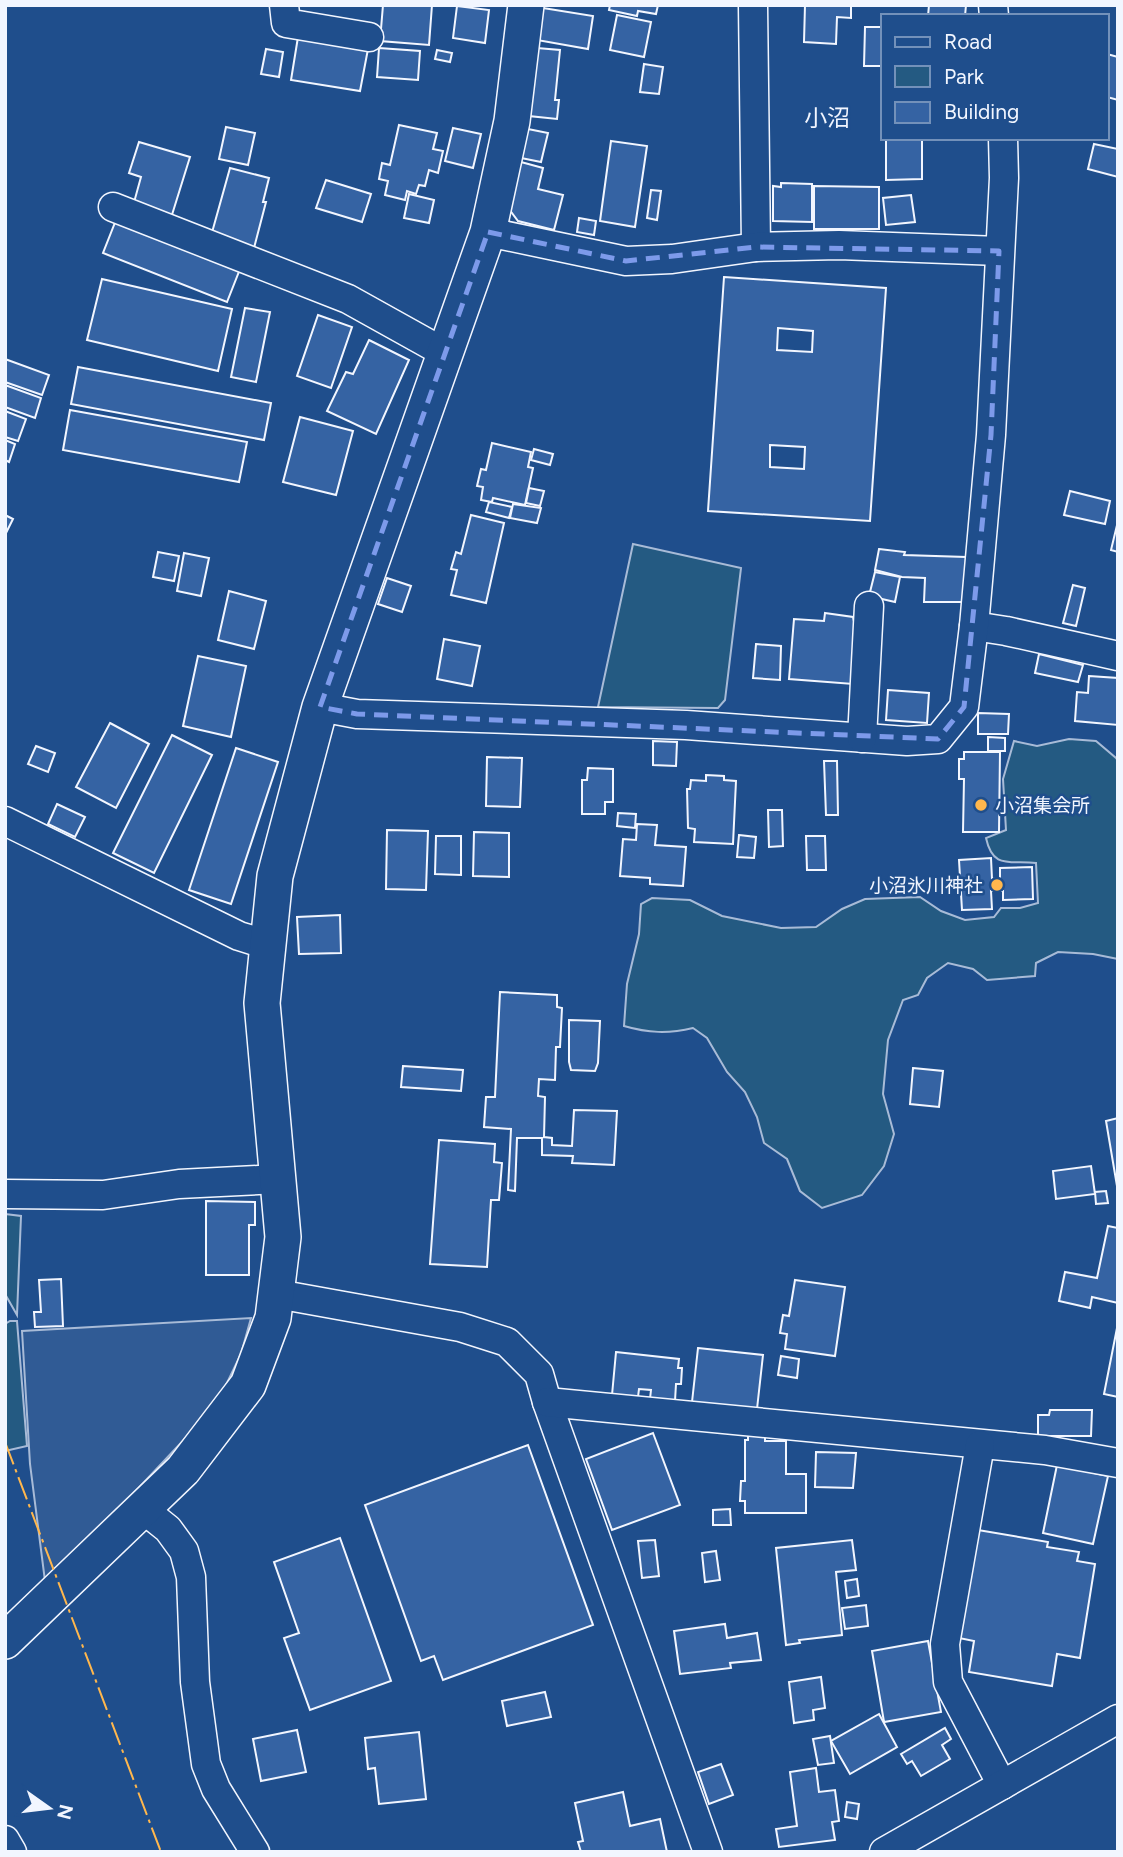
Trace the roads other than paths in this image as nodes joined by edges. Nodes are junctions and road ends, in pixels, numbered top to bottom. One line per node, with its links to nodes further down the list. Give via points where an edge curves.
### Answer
1 (284, 5): 4 (street, via 286,23)
2 (526, 5): 7 (street, via 512,121)
3 (753, 5): 8 (street)
4 (369, 37)
5 (1003, 140): 9 (street)
6 (113, 207): 10 (street, via 348,299)
7 (488, 232): 8 (street, via 626,261 672,260); 10 (street)
8 (756, 247): 9 (street)
9 (999, 251): 12 (street, via 991,435)
10 (446, 353): 14 (street)
11 (869, 606): 15 (street)
12 (974, 626): 13 (street); 15 (street, via 964,707 938,739)
13 (1118, 656)
14 (320, 707): 15 (street, via 358,714 687,725); 17 (street, via 275,876)
15 (862, 738)
16 (5, 821): 17 (street, via 239,936)
17 (268, 945): 18 (street, via 262,1003)
18 (278, 1179): 19 (street, via 179,1184 103,1195); 20 (street, via 284,1237)
19 (5, 1194)
20 (277, 1294): 21 (street, via 460,1327 507,1342 539,1374); 24 (street, via 248,1385 183,1470)
21 (547, 1402): 22 (street); 31 (street)
22 (980, 1445): 23 (street); 27 (street, via 945,1644 948,1682)
23 (1118, 1463)
24 (143, 1508): 25 (street); 30 (street, via 169,1528 184,1551 191,1577 195,1682 206,1764)
25 (5, 1641)
26 (1118, 1719): 27 (street)
27 (1002, 1785): 32 (street)
28 (5, 1840): 29 (street)
29 (12, 1852)
30 (255, 1852)
31 (708, 1852)
32 (884, 1852)

